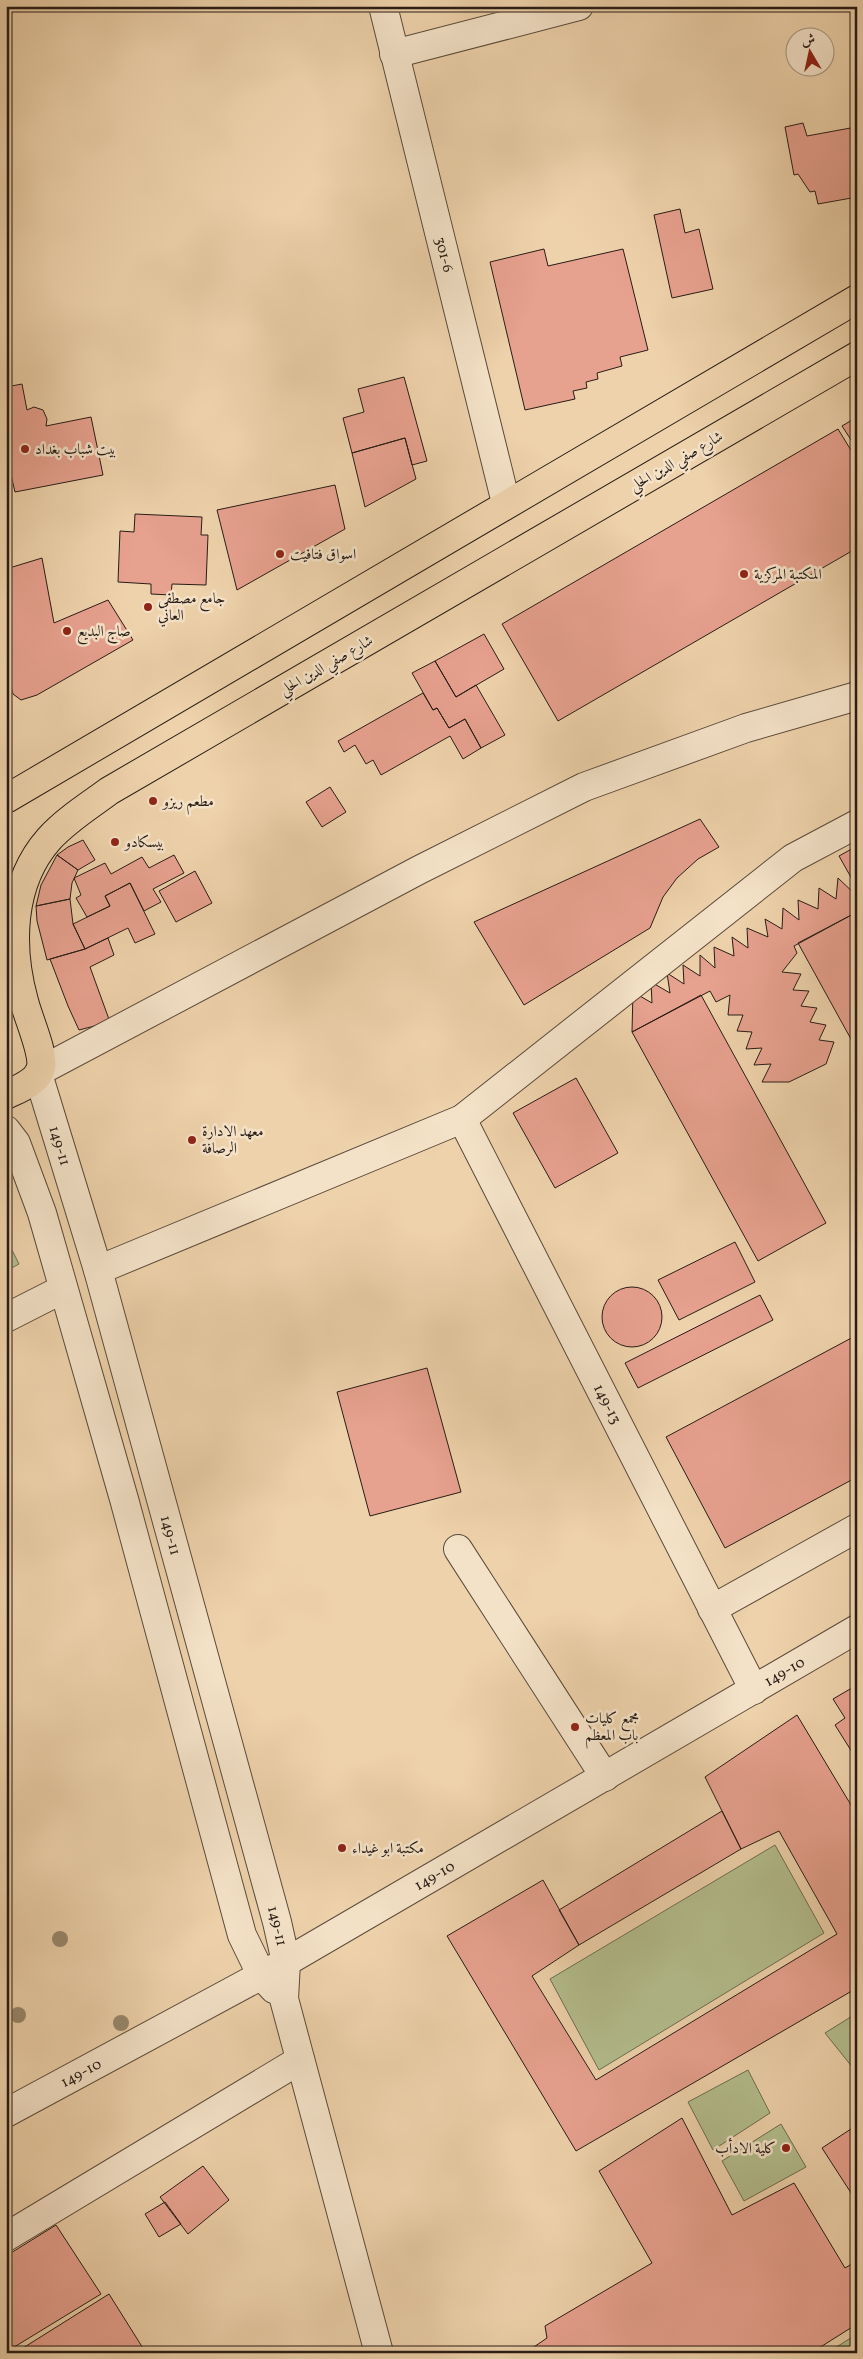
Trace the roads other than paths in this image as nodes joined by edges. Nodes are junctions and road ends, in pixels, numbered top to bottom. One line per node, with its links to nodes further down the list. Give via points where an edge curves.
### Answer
1 (383, 6): 3 (street, 301-6)
2 (579, 6): 3 (street)
3 (394, 54): 6 (street, 301-6)
4 (857, 299): 6 (main road)
5 (857, 356): 11 (main road, شارع صفي الدين الحلي, via 117,786 78,813 50,838 34,860 18,903 15,924 17,961)
6 (506, 503): 8 (main road)
7 (857, 696): 12 (street, via 746,728 584,787 419,870)
8 (6, 799)
9 (857, 824): 14 (street, via 793,858)
10 (6, 978): 11 (main road)
11 (29, 1022): 12 (main road, شارع صفي الدين الحلي, via 40,1058)
12 (39, 1073): 13 (main road); 16 (street, 149-11)
13 (6, 1095)
14 (462, 1119): 16 (street); 21 (street, 149-13)
15 (6, 1130): 17 (street, 149-11, via 16,1143 30,1177)
16 (98, 1270): 25 (street, 149-11)
17 (63, 1290): 18 (street); 26 (street, 149-11, via 124,1499 242,1935)
18 (6, 1318)
19 (857, 1528): 21 (street)
20 (458, 1549): 24 (street)
21 (712, 1609): 23 (street, 149-13)
22 (857, 1628): 23 (street, 149-10)
23 (754, 1690): 24 (street, 149-10)
24 (605, 1777): 25 (street, 149-10)
25 (286, 1962): 26 (street, 149-10); 27 (street, 149-11)
26 (262, 1976): 27 (street, 149-11); 29 (street, 149-10)
27 (284, 1999): 28 (street, 149-11)
28 (300, 2060): 30 (street); 31 (street, 149-11)
29 (6, 2113)
30 (6, 2237)
31 (379, 2353)

